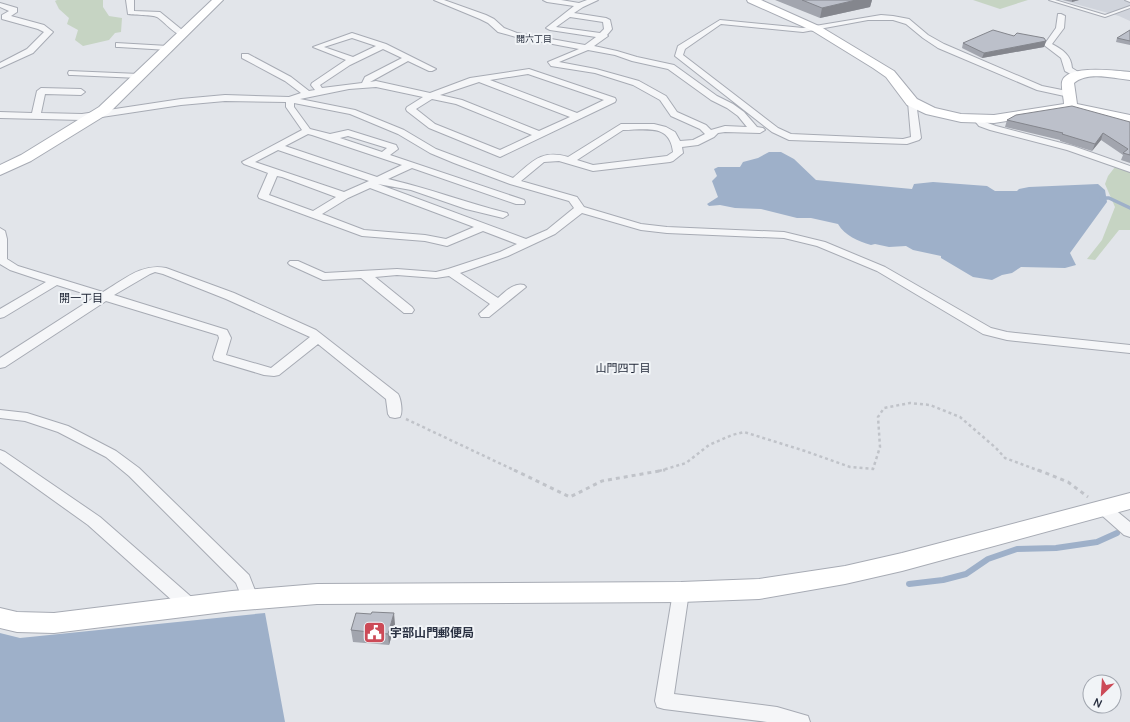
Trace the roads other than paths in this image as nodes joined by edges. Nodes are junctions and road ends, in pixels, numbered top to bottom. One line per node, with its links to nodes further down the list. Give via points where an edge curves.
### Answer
1 (130, 0): 14 (street, via 131,12 158,14)
2 (218, 0): 14 (street)
3 (438, 0): 19 (street, via 483,17 506,32)
4 (547, 0): 9 (street)
5 (594, 0): 9 (street)
6 (752, 0): 13 (street)
7 (1051, 0): 10 (lane, via 1105,16)
8 (0, 5): 24 (street, via 14,10 5,17 41,27 48,32 30,51)
9 (580, 5): 11 (street)
10 (1130, 7)
11 (567, 14): 15 (street, via 606,20 608,29); 15 (street, via 550,28)
12 (1061, 16): 28 (street, via 1060,28 1048,45 1067,58 1068,69)
13 (817, 29): 38 (street, via 868,18 899,19 941,46); 39 (street, via 890,74); 47 (street, via 795,30 720,22 681,48 679,52 679,56)
14 (183, 34): 18 (street)
15 (604, 36): 19 (street)
16 (119, 45): 18 (street)
17 (383, 46): 21 (street); 23 (street); 23 (street, via 352,35 317,47)
18 (168, 48): 29 (street)
19 (587, 48): 46 (street, via 671,67 741,114); 50 (street, via 552,62 636,83 664,98 674,114 703,127)
20 (245, 56): 35 (street, via 288,79)
21 (408, 58): 27 (street); 32 (street, via 368,79)
22 (0, 60): 24 (street)
23 (353, 60): 34 (street, via 315,85)
24 (8, 62): 25 (street)
25 (0, 66)
26 (88, 67): 29 (street, via 75,74)
27 (432, 69)
28 (1079, 75): 30 (street); 38 (street, via 1069,80)
29 (139, 76): 42 (street)
30 (1130, 76)
31 (478, 79): 36 (street); 43 (street); 43 (street, via 528,71 612,100)
32 (365, 84): 34 (street); 36 (street)
33 (81, 92): 41 (street, via 42,91)
34 (320, 92): 35 (street)
35 (307, 94): 37 (street)
36 (430, 96): 49 (street, via 459,102); 49 (street, via 410,109 432,126 500,154)
37 (290, 100): 42 (street, via 204,99); 48 (street, via 290,107); 59 (street, via 352,112 401,132 433,151)
38 (1070, 100): 44 (street); 45 (street, via 1008,117)
39 (912, 102): 45 (street, via 946,115); 47 (street, via 916,138 904,142 789,137)
40 (0, 115): 41 (street)
41 (36, 116): 42 (street)
42 (96, 116): 56 (street)
43 (576, 116): 49 (street)
44 (1130, 119)
45 (979, 120): 55 (street, via 993,128 1070,148)
46 (754, 130): 47 (street); 50 (street, via 724,129)
47 (775, 130)
48 (307, 131): 52 (street); 54 (street)
49 (540, 135)
50 (711, 135): 51 (street, via 695,143)
51 (677, 144): 53 (street, via 678,153 670,159 593,168); 53 (street, via 672,134 663,129 621,127)
52 (279, 147): 57 (street, via 247,162); 58 (street)
53 (569, 161): 59 (street, via 560,158 541,159)
54 (411, 165): 58 (street); 62 (street)
55 (1130, 169)
56 (0, 172)
57 (274, 172): 61 (street); 64 (street, via 264,196)
58 (373, 182): 61 (street); 65 (street, via 414,188); 66 (street, via 377,188)
59 (514, 182): 60 (street)
60 (538, 190): 62 (street); 63 (street, via 573,199)
61 (344, 196): 64 (street)
62 (520, 202): 65 (street)
63 (580, 209): 68 (street, via 551,232); 80 (street, via 641,228 784,235 809,240 881,269 987,331 1007,336)
64 (314, 215): 66 (street, via 362,232 425,238 447,243)
65 (503, 215): 66 (street)
66 (485, 228): 68 (street)
67 (0, 231): 72 (street, via 1,260 14,268)
68 (526, 243): 70 (street, via 504,254)
69 (294, 263): 71 (street, via 323,278)
70 (451, 272): 71 (street, via 436,275 397,272); 75 (street)
71 (365, 275): 76 (street)
72 (55, 281): 74 (street); 77 (street)
73 (520, 287): 75 (street)
74 (104, 296): 79 (street, via 146,271 166,271 230,296 312,333); 79 (street, via 223,333 225,338 219,358 269,372 274,372); 81 (street)
75 (498, 303): 78 (street)
76 (408, 310)
77 (0, 314)
78 (486, 314)
79 (317, 338): 83 (street, via 393,397)
80 (1130, 349)
81 (0, 364)
82 (0, 414): 89 (street, via 27,418 63,429 111,454 134,472 243,580)
83 (395, 414)
84 (0, 455): 90 (street, via 94,521)
85 (1130, 501): 86 (street)
86 (1103, 508): 87 (street); 88 (street, via 845,575 759,589)
87 (1130, 531)
88 (682, 592): 89 (street, via 317,594); 92 (street, via 664,701 777,715)
89 (250, 598): 90 (street)
90 (190, 606): 91 (street, via 44,623)
91 (0, 618)
92 (801, 722)

